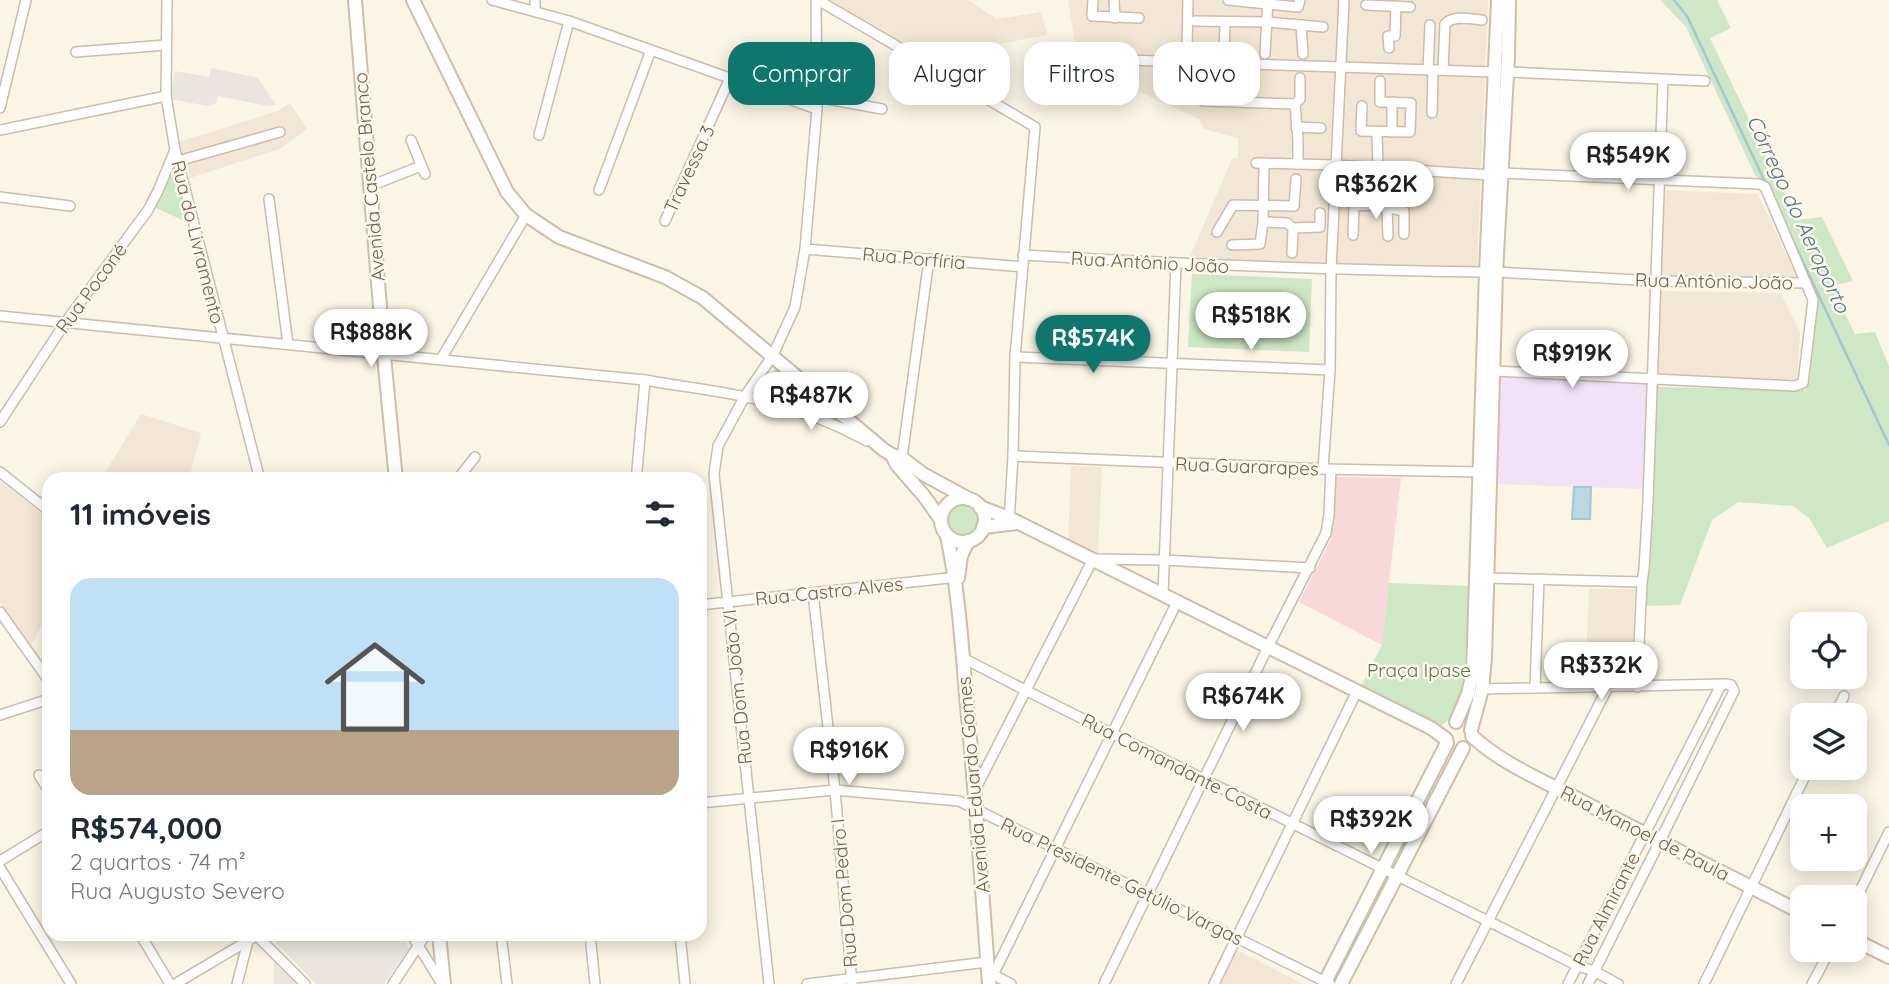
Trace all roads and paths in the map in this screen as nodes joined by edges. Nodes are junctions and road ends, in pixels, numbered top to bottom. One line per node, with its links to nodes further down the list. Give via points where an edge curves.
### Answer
1 (26, 0): 59 (street)
2 (167, 0): 35 (street, Rua do Livramento)
3 (355, 0): 79 (street, Avenida Castelo Branco)
4 (414, 0): 88 (street, via 507,192)
5 (492, 0): 21 (street)
6 (535, 0): 21 (street)
7 (817, 0): 32 (street, Rua Dom João VI); 99 (street, via 1035,127)
8 (1093, 0): 22 (street, via 1092,16)
9 (1114, 0): 22 (street)
10 (1188, 0): 33 (street)
11 (1228, 0): 16 (street)
12 (1300, 0): 16 (street, via 1298,7)
13 (1344, 0): 42 (street)
14 (1498, 0): 44 (street)
15 (1509, 0): 44 (street)
16 (1268, 2): 27 (street)
17 (1384, 3): 18 (street); 19 (street)
18 (1366, 5)
19 (1396, 6): 20 (street); 36 (street, via 1395,36 1388,36)
20 (1410, 8)
21 (535, 11): 25 (street)
22 (1115, 18): 23 (street)
23 (1139, 19)
24 (1482, 20): 43 (street, via 1449,19)
25 (569, 21): 37 (street); 69 (street)
26 (1195, 21): 28 (street)
27 (1266, 22): 28 (street); 29 (street); 39 (street)
28 (1225, 23): 34 (street)
29 (1301, 25): 31 (street); 40 (street)
30 (1430, 25): 43 (street)
31 (1323, 27)
32 (817, 42)
33 (1187, 42)
34 (1224, 42)
35 (166, 45): 38 (street); 51 (street, Rua do Livramento)
36 (1389, 48)
37 (651, 50): 45 (street); 80 (street)
38 (76, 52)
39 (1265, 54)
40 (1303, 54)
41 (1260, 63): 42 (street)
42 (1340, 66): 43 (street); 74 (street)
43 (1435, 70): 44 (street); 62 (street)
44 (1501, 72): 47 (street); 76 (street)
45 (728, 77)
46 (1300, 78): 54 (street, via 1300,99)
47 (1663, 80): 49 (street); 78 (street)
48 (1380, 81): 52 (street, via 1380,102)
49 (1705, 81)
50 (728, 82): 89 (street, Travessa 3)
51 (166, 96): 65 (street); 71 (street, Rua do Livramento)
52 (1392, 102): 68 (street); 68 (street, via 1411,103 1410,132)
53 (1260, 103): 54 (street)
54 (1295, 104): 63 (street)
55 (806, 105): 60 (street)
56 (817, 105): 60 (street, Rua Dom João VI)
57 (860, 105): 61 (street)
58 (1362, 106): 67 (street, via 1361,131)
59 (0, 108)
60 (817, 109): 97 (street, Rua Dom João VI)
61 (882, 109)
62 (1432, 113)
63 (1297, 127): 64 (street); 73 (street)
64 (1321, 128)
65 (0, 130)
66 (280, 132): 72 (street)
67 (1377, 132): 68 (street); 75 (street)
68 (1392, 132)
69 (539, 135)
70 (411, 139): 79 (street, via 423,170)
71 (175, 150): 72 (street, Rua do Livramento); 108 (street, Rua Poconé, via 148,210)
72 (178, 162): 109 (street, Rua do Livramento)
73 (1298, 164): 74 (street); 85 (street, via 1260,163)
74 (1335, 166): 75 (street); 103 (street)
75 (1378, 168): 76 (street); 83 (street)
76 (1496, 174): 78 (street); 104 (street)
77 (1297, 179): 85 (street, via 1294,206)
78 (1659, 179): 105 (street); 106 (street, via 1752,182 1765,187)
79 (370, 186): 112 (street, Avenida Castelo Branco)
80 (599, 190)
81 (0, 198): 84 (street)
82 (269, 199): 110 (street)
83 (1375, 205): 86 (street); 94 (street, via 1354,206)
84 (70, 206)
85 (1264, 206): 90 (street); 92 (street, via 1233,205)
86 (1387, 208): 93 (street, via 1404,211); 95 (street)
87 (1320, 213): 91 (street, via 1320,227)
88 (526, 215): 111 (street, via 559,237 665,277 703,298); 114 (street)
89 (665, 221)
90 (1263, 222): 91 (street, via 1287,223); 96 (street, via 1259,244)
91 (1293, 228): 98 (street)
92 (1216, 232)
93 (1404, 234)
94 (1353, 235)
95 (1388, 236)
96 (1232, 245)
97 (806, 249): 100 (street, Rua Porfíria); 111 (street, Rua Dom João VI, via 795,307)
98 (1292, 253)
99 (1023, 255): 101 (street, Rua Antônio João); 102 (street)
100 (929, 259): 102 (street, Rua Porfíria); 124 (street)
101 (1176, 264): 103 (street, Rua Antônio João); 115 (street)
102 (1023, 267): 113 (street)
103 (1331, 270): 104 (street, Rua Antônio João); 116 (street)
104 (1491, 272): 105 (street, Rua Antônio João); 117 (street); 132 (street)
105 (1654, 281): 106 (street, Rua Antônio João); 118 (street)
106 (1806, 283): 118 (street, via 1813,300 1804,383)
107 (0, 316): 108 (street)
108 (65, 323): 109 (street); 121 (street, Rua Poconé)
109 (223, 339): 110 (street); 128 (street, Rua do Livramento)
110 (288, 344): 112 (street)
111 (773, 355): 120 (street, Rua Dom João VI); 124 (street)
112 (384, 356): 114 (street); 129 (street, Avenida Castelo Branco)
113 (1016, 357): 115 (street); 122 (street)
114 (441, 359): 119 (street)
115 (1171, 363): 116 (street); 125 (street)
116 (1330, 370): 126 (street)
117 (1494, 371): 118 (street); 144 (street)
118 (1653, 379): 147 (street)
119 (645, 380): 120 (street); 131 (street)
120 (746, 396): 124 (street, via 838,426); 150 (street, Rua Dom João VI, via 718,446 714,474)
121 (0, 422)
122 (1013, 456): 125 (street, Rua Guararapes); 137 (street)
123 (475, 457): 130 (street)
124 (894, 457): 133 (street); 136 (street)
125 (1168, 463): 126 (street, Rua Guararapes); 142 (street)
126 (1327, 469): 132 (street, Rua Guararapes); 143 (street, via 1328,527)
127 (0, 472): 134 (street)
128 (258, 472)
129 (395, 472)
130 (463, 472)
131 (638, 472)
132 (1481, 472): 168 (street, via 1473,672)
133 (969, 499): 135 (street); 136 (street, via 952,501)
134 (42, 505)
135 (980, 507): 137 (street); 138 (street)
136 (940, 520): 139 (street)
137 (1012, 522): 138 (street); 141 (street)
138 (984, 527): 140 (street)
139 (947, 536): 140 (street); 146 (street, Avenida Eduardo Gomes)
140 (968, 541): 146 (street)
141 (1093, 559): 142 (street); 149 (street); 162 (street)
142 (1164, 560): 143 (street); 149 (street)
143 (1310, 568): 154 (street)
144 (1488, 578): 145 (street); 161 (street)
145 (1539, 579): 147 (street); 160 (street)
146 (957, 580): 148 (street, Rua Castro Alves); 155 (street, Avenida Eduardo Gomes)
147 (1642, 582): 159 (street)
148 (813, 593): 150 (street, Rua Castro Alves); 177 (street, Rua Dom Pedro I)
149 (1163, 594): 151 (street)
150 (728, 602): 152 (street, Rua Castro Alves); 178 (street, Rua Dom João VI)
151 (1177, 602): 154 (street); 169 (street)
152 (707, 605)
153 (0, 612): 156 (street)
154 (1268, 647): 163 (street); 172 (street)
155 (963, 658): 162 (street, Rua Comandante Costa); 176 (street, Avenida Eduardo Gomes)
156 (42, 671)
157 (1721, 685): 159 (street); 183 (street, Rua Almirante); 185 (street, via 1731,685 1734,691)
158 (1608, 687): 159 (street); 160 (street); 175 (street)
159 (1637, 687)
160 (1535, 688): 161 (street)
161 (1482, 689): 170 (street)
162 (1025, 690): 169 (street, Rua Comandante Costa); 176 (street)
163 (1357, 691): 168 (street, via 1431,728); 181 (street)
164 (1844, 696): 166 (street)
165 (42, 701): 167 (street)
166 (1840, 703)
167 (0, 715)
168 (1450, 732): 170 (street, via 1454,748); 170 (street, via 1465,724); 188 (street)
169 (1113, 733): 172 (street, Rua Comandante Costa); 186 (street)
170 (1468, 740): 175 (street, Rua Manoel de Paula); 190 (street)
171 (39, 775): 173 (street)
172 (1205, 779): 181 (street, Rua Comandante Costa); 193 (street)
173 (42, 780)
174 (1803, 780): 192 (street)
175 (1556, 788): 183 (street, Rua Manoel de Paula); 195 (street)
176 (975, 789): 180 (street, Avenida Eduardo Gomes)
177 (835, 790): 178 (street, Rua Presidente Getúlio Vargas); 180 (street, Rua Presidente Getúlio Vargas, via 959,801); 216 (street, Rua Dom Pedro I)
178 (748, 798): 179 (street, Rua Presidente Getúlio Vargas); 227 (street, Rua Dom João VI)
179 (707, 802)
180 (975, 807): 186 (street, Rua Presidente Getúlio Vargas); 215 (street, Avenida Eduardo Gomes)
181 (1293, 824): 188 (street, Rua Comandante Costa); 197 (street)
182 (1889, 832): 191 (street)
183 (1645, 834): 185 (street, Rua Manoel de Paula); 213 (street, Rua Almirante)
184 (42, 835): 187 (street)
185 (1660, 841): 192 (street, Rua Manoel de Paula); 214 (street)
186 (1056, 848): 193 (street, Rua Presidente Getúlio Vargas); 215 (street)
187 (0, 861)
188 (1383, 868): 190 (street, Rua Comandante Costa); 217 (street)
189 (0, 869): 196 (street)
190 (1396, 875): 195 (street, Rua Comandante Costa); 232 (street)
191 (1863, 885)
192 (1751, 887): 194 (street, Rua Manoel de Paula); 237 (street)
193 (1148, 894): 197 (street, Rua Presidente Getúlio Vargas); 230 (street)
194 (1790, 907)
195 (1489, 920): 213 (street, Rua Comandante Costa); 233 (street)
196 (42, 937)
197 (1237, 938): 217 (street, Rua Presidente Getúlio Vargas); 231 (street)
198 (44, 941): 218 (street)
199 (145, 941): 219 (street)
200 (246, 941): 219 (street)
201 (252, 941): 220 (street)
202 (257, 941): 221 (street)
203 (415, 941): 209 (street)
204 (421, 941): 209 (street)
205 (440, 941): 223 (street)
206 (502, 941): 224 (street)
207 (591, 941): 225 (street)
208 (681, 941): 226 (street)
209 (418, 946): 222 (street); 223 (street)
210 (1867, 946): 211 (street)
211 (1889, 957)
212 (1824, 962): 238 (street)
213 (1578, 966): 214 (street, Rua Comandante Costa); 234 (street, Rua Almirante)
214 (1594, 971): 235 (street); 236 (street, Rua Comandante Costa)
215 (989, 973): 216 (street); 229 (street)
216 (852, 981): 228 (street)
217 (1326, 983)
218 (71, 984)
219 (173, 984)
220 (237, 984)
221 (305, 984)
222 (393, 984)
223 (443, 984)
224 (507, 984)
225 (595, 984)
226 (685, 984)
227 (769, 984)
228 (807, 984)
229 (1011, 984)
230 (1104, 984)
231 (1214, 984)
232 (1341, 984)
233 (1456, 984)
234 (1568, 984)
235 (1588, 984)
236 (1618, 984)
237 (1704, 984)
238 (1812, 984)

